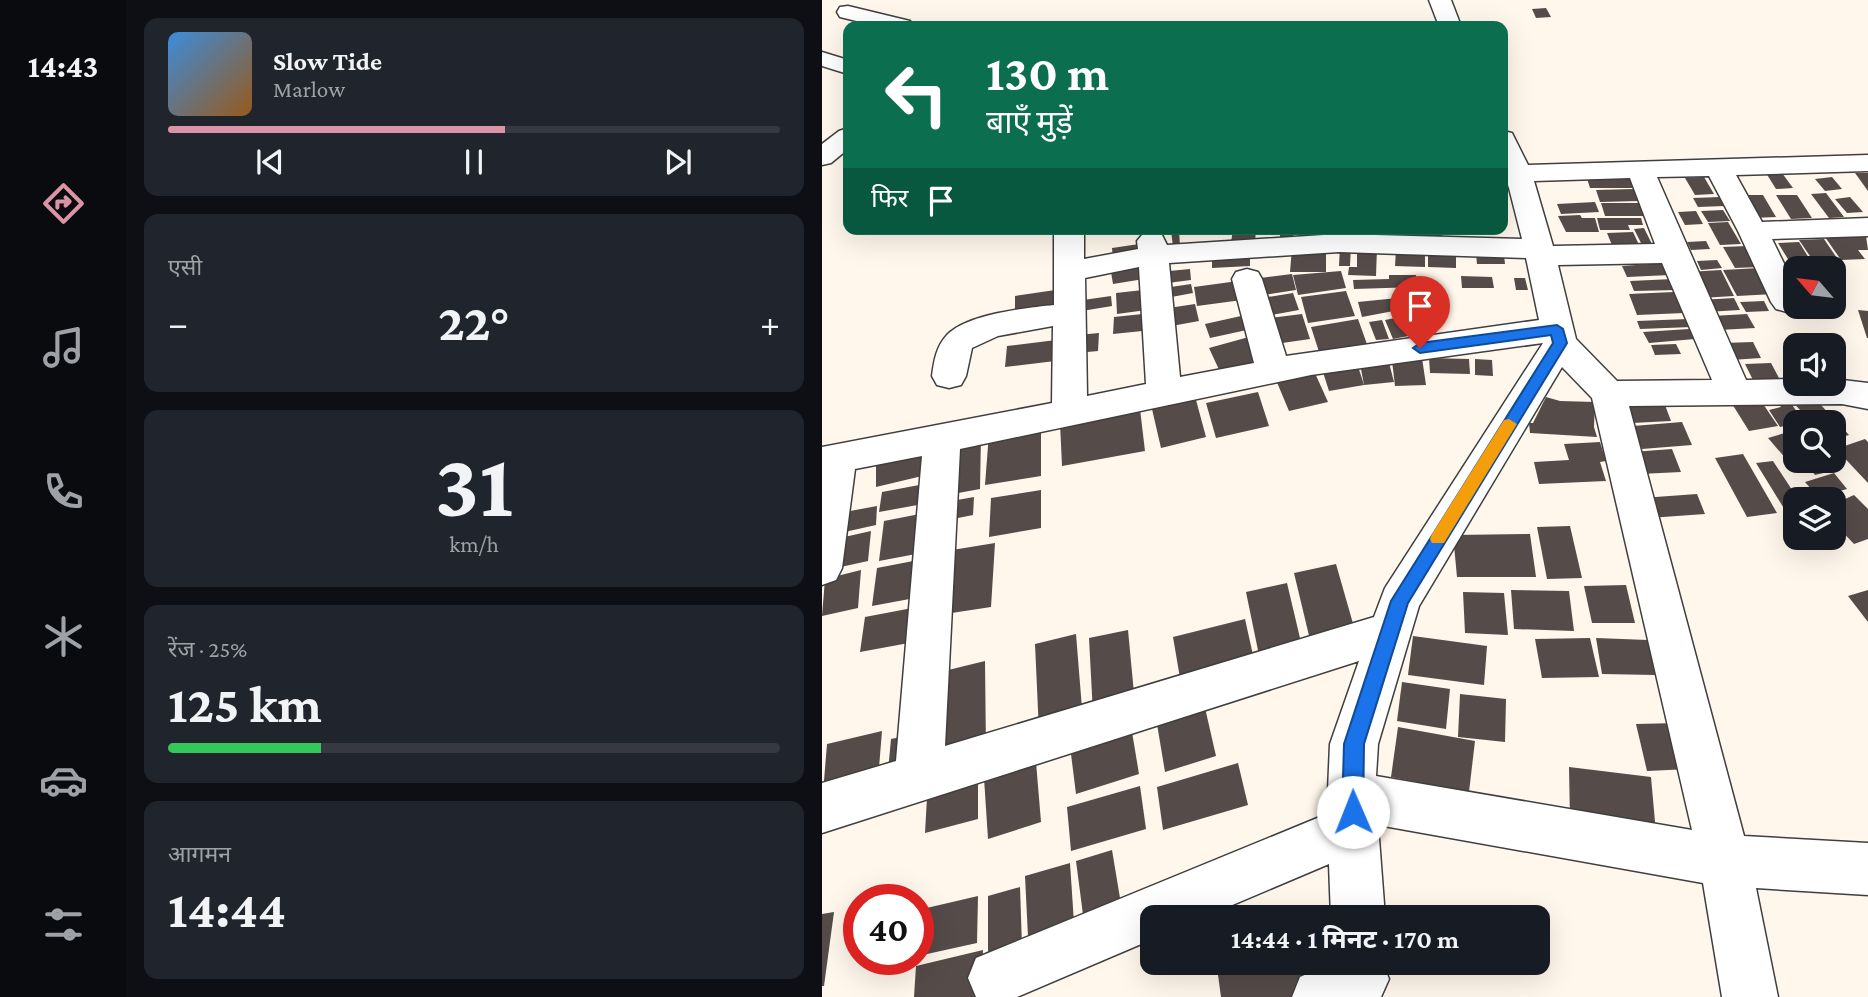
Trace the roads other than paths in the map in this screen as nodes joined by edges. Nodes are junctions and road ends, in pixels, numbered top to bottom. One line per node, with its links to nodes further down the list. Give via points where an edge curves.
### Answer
1 (1440, 0): 4 (street)
2 (848, 12): 3 (street)
3 (883, 21)
4 (1448, 21)
5 (822, 59): 6 (street)
6 (843, 65)
7 (822, 121): 8 (street)
8 (843, 127)
9 (843, 140): 10 (street)
10 (822, 158)
11 (1867, 163): 12 (street)
12 (1718, 168): 13 (street); 16 (street)
13 (1640, 170): 14 (street); 20 (street)
14 (1512, 180): 19 (street)
15 (1867, 227): 16 (street)
16 (1753, 231): 23 (street)
17 (1069, 235): 21 (street)
18 (1153, 248): 19 (street, via 1339,243); 21 (street); 29 (street)
19 (1540, 253): 20 (street); 25 (street)
20 (1672, 253): 28 (street)
21 (1070, 271): 24 (street)
22 (1247, 279): 26 (street)
23 (1783, 294)
24 (1070, 313): 27 (street, via 966,336 954,348); 32 (street)
25 (1558, 336): 26 (street); 30 (street); 36 (street, via 1400,601)
26 (1273, 371): 29 (street)
27 (949, 376)
28 (1734, 392): 30 (street); 31 (street)
29 (1164, 393): 32 (street)
30 (1608, 394): 40 (street)
31 (1859, 402)
32 (1070, 413): 33 (street)
33 (942, 439): 34 (street); 37 (street)
34 (830, 459): 35 (street)
35 (822, 568)
36 (1388, 632): 37 (street); 39 (street, via 1354,744)
37 (919, 778): 38 (street)
38 (822, 808)
39 (1353, 812): 40 (street); 42 (street); 43 (street)
40 (1725, 861): 41 (street); 44 (street)
41 (1867, 869)
42 (1357, 905)
43 (996, 978)
44 (1750, 997)

